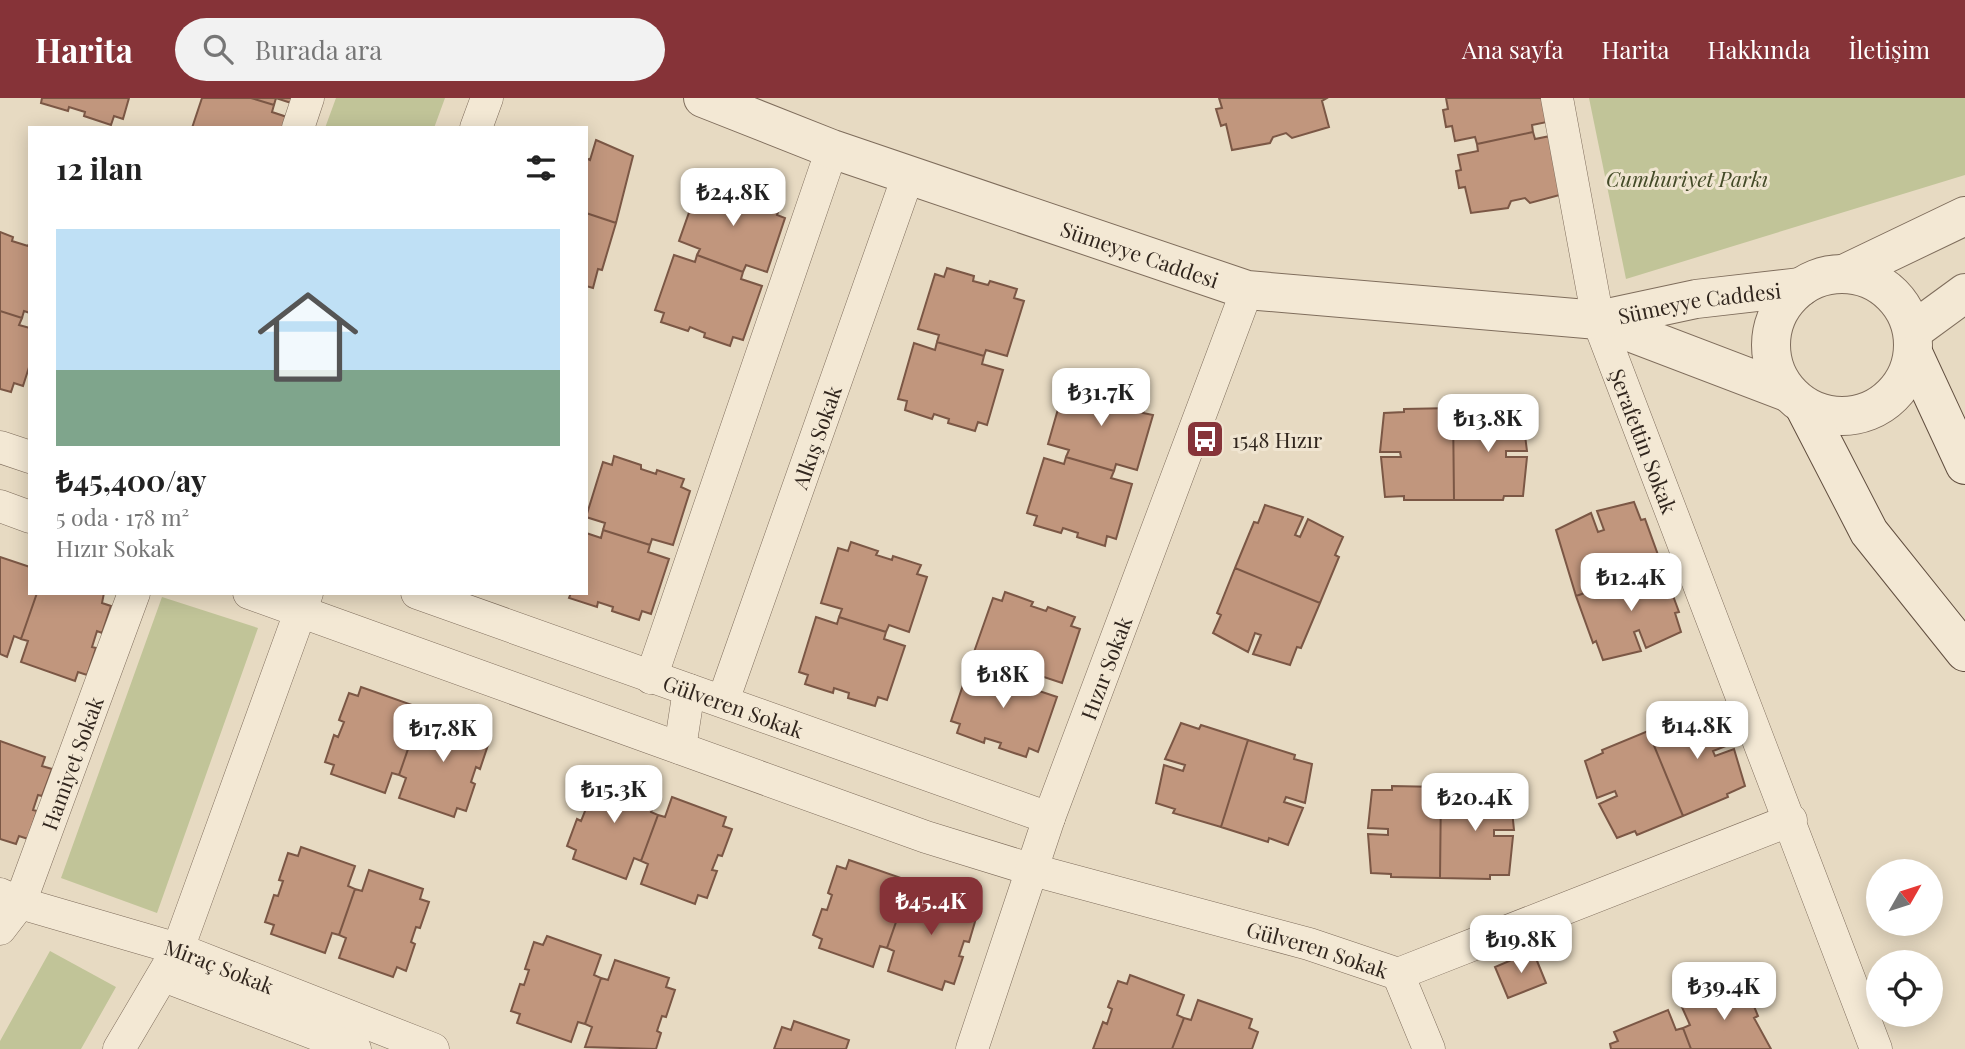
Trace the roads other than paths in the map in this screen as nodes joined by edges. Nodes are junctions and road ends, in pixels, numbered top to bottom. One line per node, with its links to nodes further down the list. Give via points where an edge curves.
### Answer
1 (308, 98): 5 (street)
2 (487, 98): 6 (street)
3 (703, 98): 7 (street, Sümeyye Caddesi)
4 (1557, 98): 14 (street, Şerafettin Sokak)
5 (299, 126)
6 (478, 126)
7 (832, 149): 8 (street, Sümeyye Caddesi); 27 (street)
8 (909, 173): 12 (street, Sümeyye Caddesi); 29 (street, Alkış Sokak)
9 (1965, 216): 10 (street)
10 (1846, 274): 11 (street, via 1822,276); 15 (street, via 1869,279 1889,291 1905,309)
11 (1801, 287): 14 (street, Sümeyye Caddesi, via 1696,299); 16 (street, via 1784,303 1773,324 1770,348 1775,371)
12 (1247, 290): 14 (street, Sümeyye Caddesi); 31 (street, Hızır Sokak)
13 (1965, 293): 15 (street)
14 (1598, 320): 16 (street, Sümeyye Caddesi); 32 (street, Şerafettin Sokak)
15 (1913, 343): 16 (street, via 1907,378 1893,397 1874,410 1851,417 1827,416); 19 (street)
16 (1796, 400): 26 (street, via 1869,532)
17 (0, 447): 18 (street)
18 (28, 456)
19 (1965, 465)
20 (0, 506): 21 (street)
21 (28, 516)
22 (133, 595): 34 (street, Hamiyet Sokak)
23 (263, 595): 25 (street, Gülveren Sokak)
24 (423, 595): 27 (street, Gülveren Sokak)
25 (304, 601): 30 (street, Gülveren Sokak); 36 (street)
26 (1965, 652)
27 (651, 678): 28 (street, Gülveren Sokak)
28 (689, 690): 29 (street, Gülveren Sokak); 30 (street)
29 (723, 701): 31 (street, Gülveren Sokak)
30 (680, 748): 33 (street, Gülveren Sokak, via 926,837)
31 (1049, 818): 33 (street, Hızır Sokak)
32 (1791, 820): 37 (street, Gülveren Sokak); 43 (street, Şerafettin Sokak)
33 (1032, 870): 37 (street, Gülveren Sokak, via 1309,944); 41 (street, Hızır Sokak)
34 (10, 898): 35 (street, Hamiyet Sokak); 36 (street, Miraç Sokak)
35 (0, 929)
36 (171, 962): 38 (street); 39 (street); 40 (street, Miraç Sokak)
37 (1398, 974): 42 (street)
38 (119, 1049)
39 (355, 1049)
40 (433, 1049)
41 (972, 1049)
42 (1429, 1049)
43 (1876, 1049)

